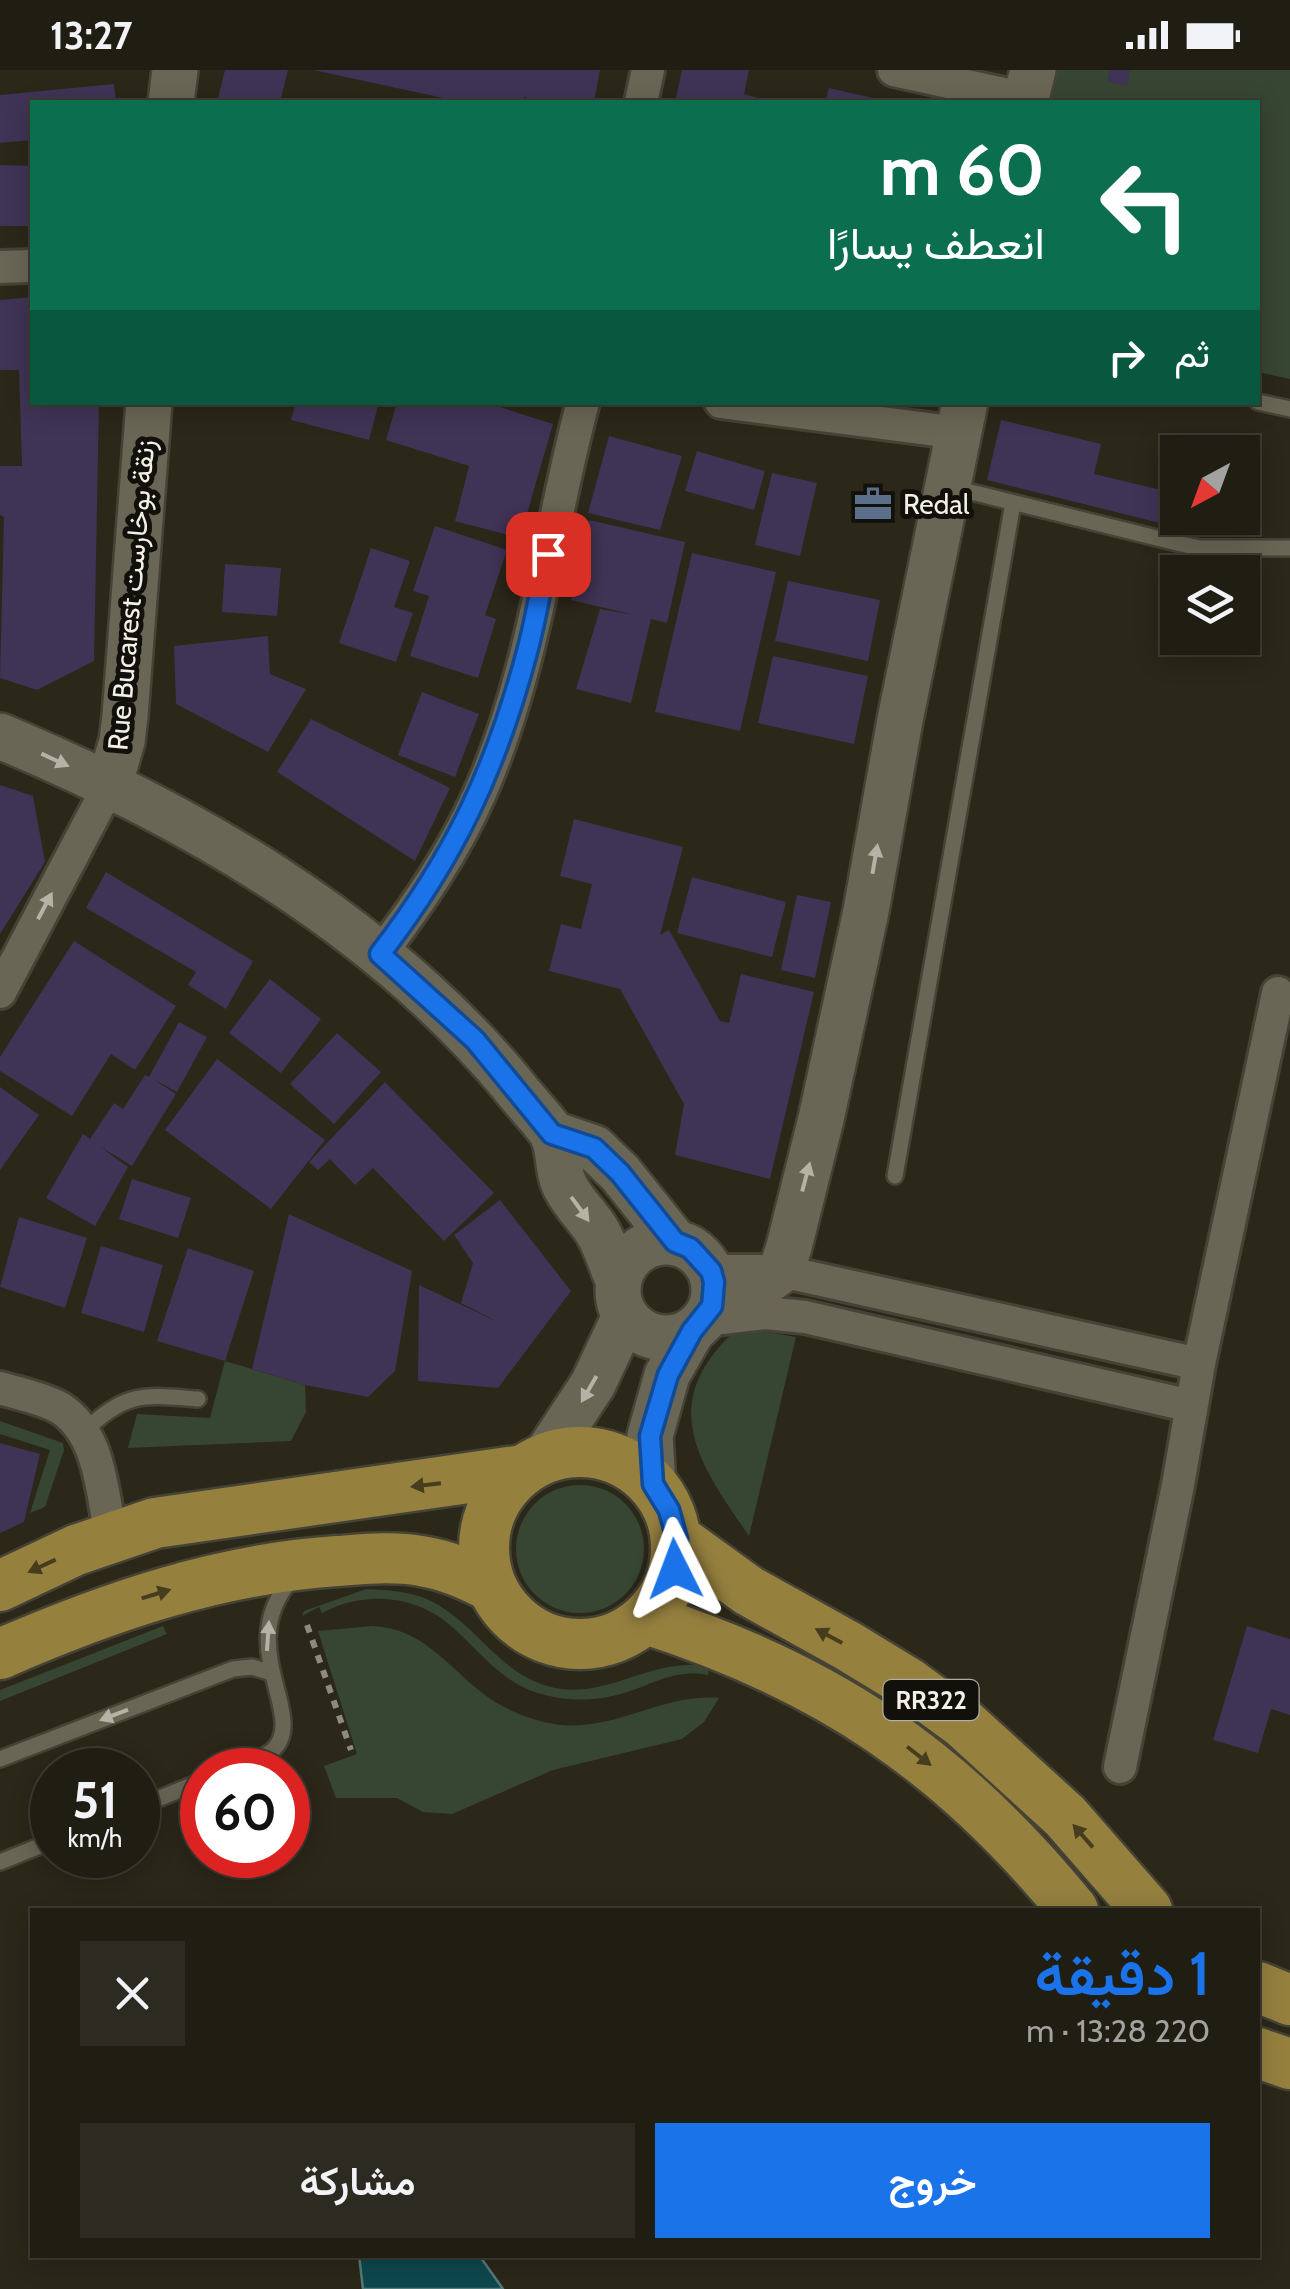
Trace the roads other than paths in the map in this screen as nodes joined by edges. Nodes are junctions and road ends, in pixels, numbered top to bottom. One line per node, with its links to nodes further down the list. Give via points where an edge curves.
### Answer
1 (175, 70): 5 (street)
2 (648, 70): 6 (street)
3 (894, 70): 4 (street)
4 (1028, 91)
5 (171, 100)
6 (642, 100)
7 (30, 266): 8 (street)
8 (0, 267)
9 (1260, 402): 13 (lane)
10 (149, 405): 19 (street, Rue Bucarest زنقة بوخارست, via 125,716)
11 (582, 405): 20 (street, via 529,646 501,738 452,849)
12 (766, 405): 14 (street)
13 (1290, 409)
14 (962, 418): 15 (street)
15 (948, 486): 16 (lane); 26 (street, one-way to 15, via 866,911)
16 (1013, 502): 17 (lane, via 1200,548); 24 (lane)
17 (1290, 548)
18 (0, 736): 19 (street, one-way to 19)
19 (108, 786): 20 (street, via 264,871); 21 (street, one-way to 19)
20 (380, 954): 23 (street, via 475,1040)
21 (0, 992)
22 (1278, 993): 29 (street)
23 (552, 1134): 25 (street, via 594,1148); 27 (street, one-way to 27, via 564,1185 598,1233)
24 (895, 1176)
25 (675, 1242): 27 (street, via 633,1254); 28 (street, via 690,1248)
26 (781, 1271): 28 (street, via 754,1290); 29 (street)
27 (622, 1298): 28 (street, via 648,1335 678,1337); 34 (street, one-way to 34, via 593,1384)
28 (705, 1307): 32 (street, via 806,1317); 35 (street, via 668,1375 650,1436)
29 (1199, 1364): 32 (street)
30 (0, 1388): 33 (street, via 48,1402)
31 (198, 1399): 33 (lane, via 128,1400)
32 (1191, 1406): 46 (street)
33 (84, 1432): 36 (street)
34 (534, 1464): 35 (main road, via 573,1451 602,1454 629,1464); 36 (main road, one-way to 36, via 180,1518); 40 (main road, via 504,1487 487,1523 484,1562)
35 (653, 1484): 37 (main road)
36 (111, 1536): 39 (main road, one-way to 39)
37 (677, 1539): 41 (main road, via 669,1588); 50 (main road, RR322, one-way to 37, via 1066,1816 963,1723 863,1655 748,1591)
38 (316, 1562): 40 (main road, via 420,1560); 42 (main road, one-way to 38, via 162,1591); 43 (lane, one-way to 38, via 266,1640 273,1608 290,1581)
39 (0, 1586)
40 (492, 1588): 41 (main road, via 533,1632 561,1642 621,1636)
41 (646, 1619): 49 (main road, RR322, one-way to 49, via 757,1659 861,1714 955,1784)
42 (0, 1654)
43 (272, 1673): 44 (lane, via 282,1712 282,1734); 45 (lane, one-way to 45, via 233,1669)
44 (273, 1748)
45 (0, 1759)
46 (1120, 1767)
47 (30, 1850): 48 (lane)
48 (0, 1862)
49 (1071, 1908)
50 (1145, 1908)
51 (1260, 1987): 52 (main road)
52 (1290, 2000)
53 (1260, 2054): 54 (main road)
54 (1290, 2064)

